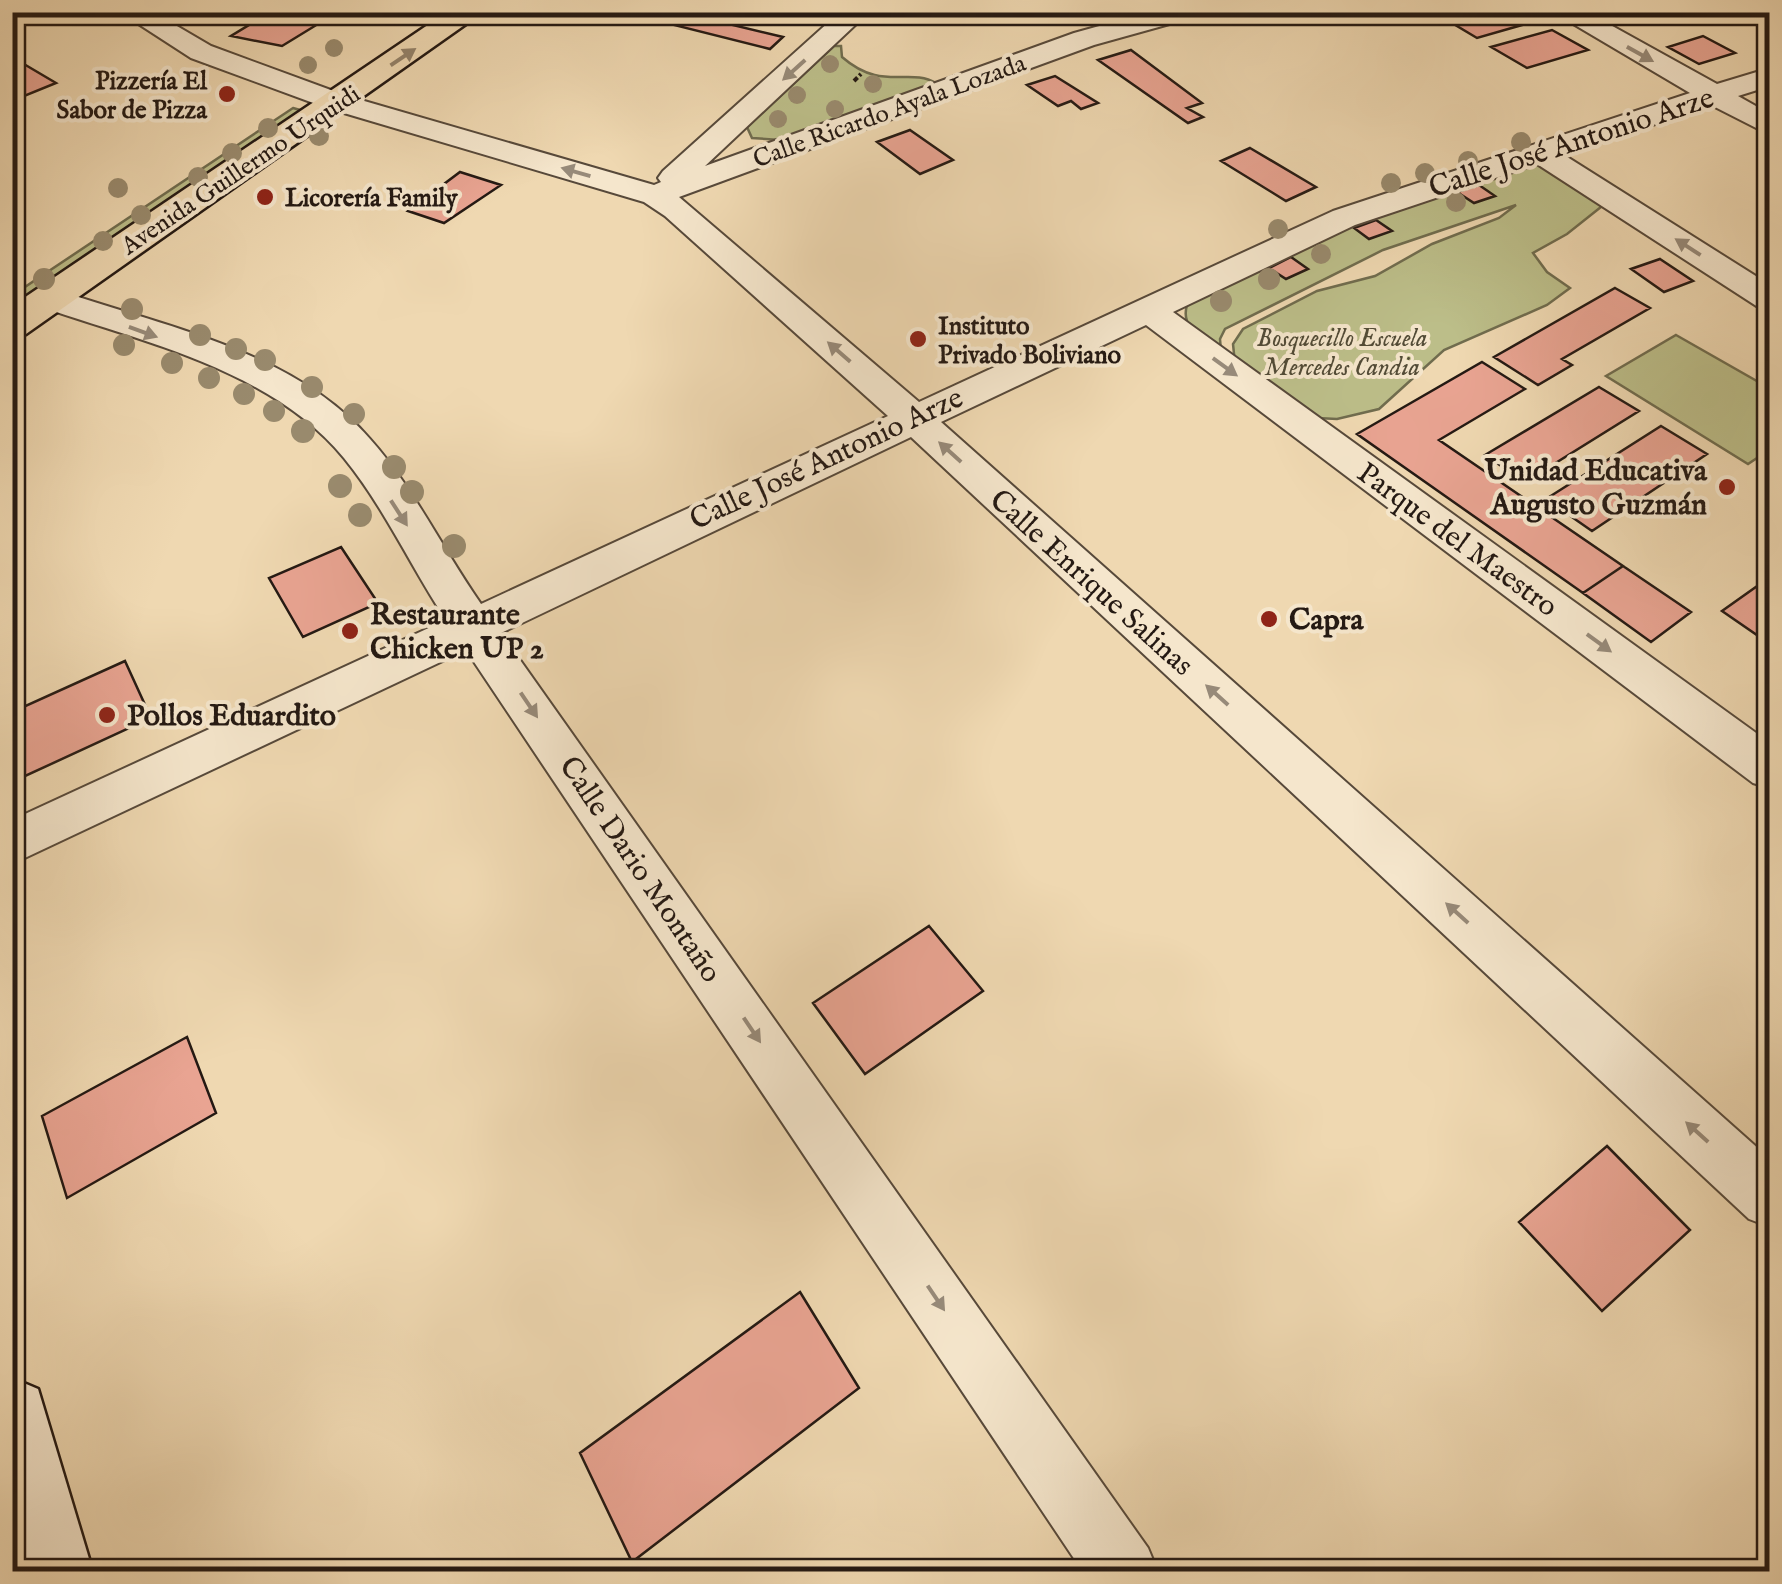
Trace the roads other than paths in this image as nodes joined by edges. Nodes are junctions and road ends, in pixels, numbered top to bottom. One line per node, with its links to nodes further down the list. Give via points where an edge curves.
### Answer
1 (133, 12): 9 (street, Calle Enrique Salinas, via 201,52)
2 (418, 12): 9 (main road, Avenida Guillermo Urquidi)
3 (468, 12): 9 (main road, Avenida Guillermo Urquidi, one-way to 3)
4 (856, 12): 11 (street, one-way to 11)
5 (1182, 12): 12 (street, Calle Ricardo Ayala Lozada, via 1084,39)
6 (1566, 12): 8 (street, one-way to 8)
7 (1770, 76): 8 (street, Calle José Antonio Arze)
8 (1714, 94): 10 (street); 13 (street, Calle José Antonio Arze)
9 (322, 95): 14 (street, Calle Enrique Salinas, one-way to 9); 15 (main road, Avenida Guillermo Urquidi); 16 (main road, Avenida Guillermo Urquidi)
10 (1770, 126)
11 (732, 127): 12 (street, via 751,147); 14 (street)
12 (787, 147): 14 (street, Calle Ricardo Ayala Lozada)
13 (1538, 151): 17 (street, one-way to 13); 18 (street, Calle José Antonio Arze, via 1344,218)
14 (655, 195): 20 (street, Calle Enrique Salinas, one-way to 14)
15 (94, 227)
16 (51, 299): 19 (main road, Avenida Guillermo Urquidi); 21 (street, Calle Dario Montaño, one-way to 21, via 260,375 308,402 356,447)
17 (1770, 300)
18 (1147, 309): 20 (street, Calle José Antonio Arze); 22 (street, Parque del Maestro, one-way to 22)
19 (12, 325)
20 (912, 418): 21 (street, Calle José Antonio Arze); 24 (street, Calle Enrique Salinas, one-way to 20)
21 (474, 624): 23 (street, Calle José Antonio Arze); 27 (street, Calle Dario Montaño, one-way to 27)
22 (1770, 768)
23 (12, 842)
24 (1770, 1198)
25 (12, 1415): 26 (main road)
26 (54, 1572)
27 (1124, 1572)

